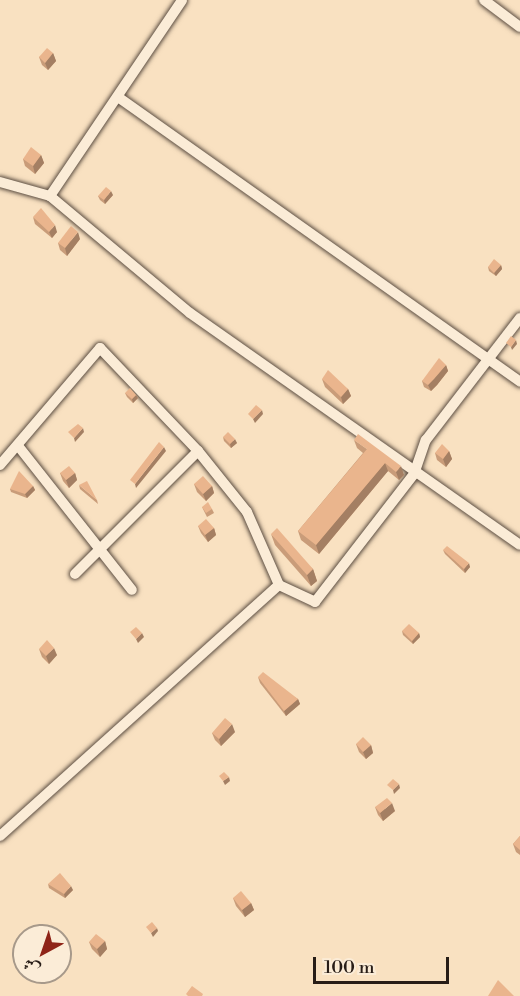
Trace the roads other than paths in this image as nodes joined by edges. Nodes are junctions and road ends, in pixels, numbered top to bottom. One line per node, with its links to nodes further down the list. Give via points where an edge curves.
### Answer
1 (182, 0): 4 (street)
2 (484, 0): 3 (street)
3 (520, 27)
4 (118, 97): 6 (street); 8 (street)
5 (0, 182): 6 (street)
6 (50, 196): 13 (street, via 190,313)
7 (520, 318): 8 (street)
8 (489, 363): 9 (street); 13 (street, via 426,440)
9 (520, 382)
10 (19, 447): 11 (street, via 100,348); 12 (street); 15 (street)
11 (198, 451): 15 (street); 17 (street, via 247,512)
12 (0, 465)
13 (414, 474): 14 (street); 17 (street, via 315,602)
14 (520, 545)
15 (98, 547): 16 (street); 18 (street)
16 (75, 574)
17 (279, 585): 19 (street)
18 (132, 590)
19 (0, 836)

